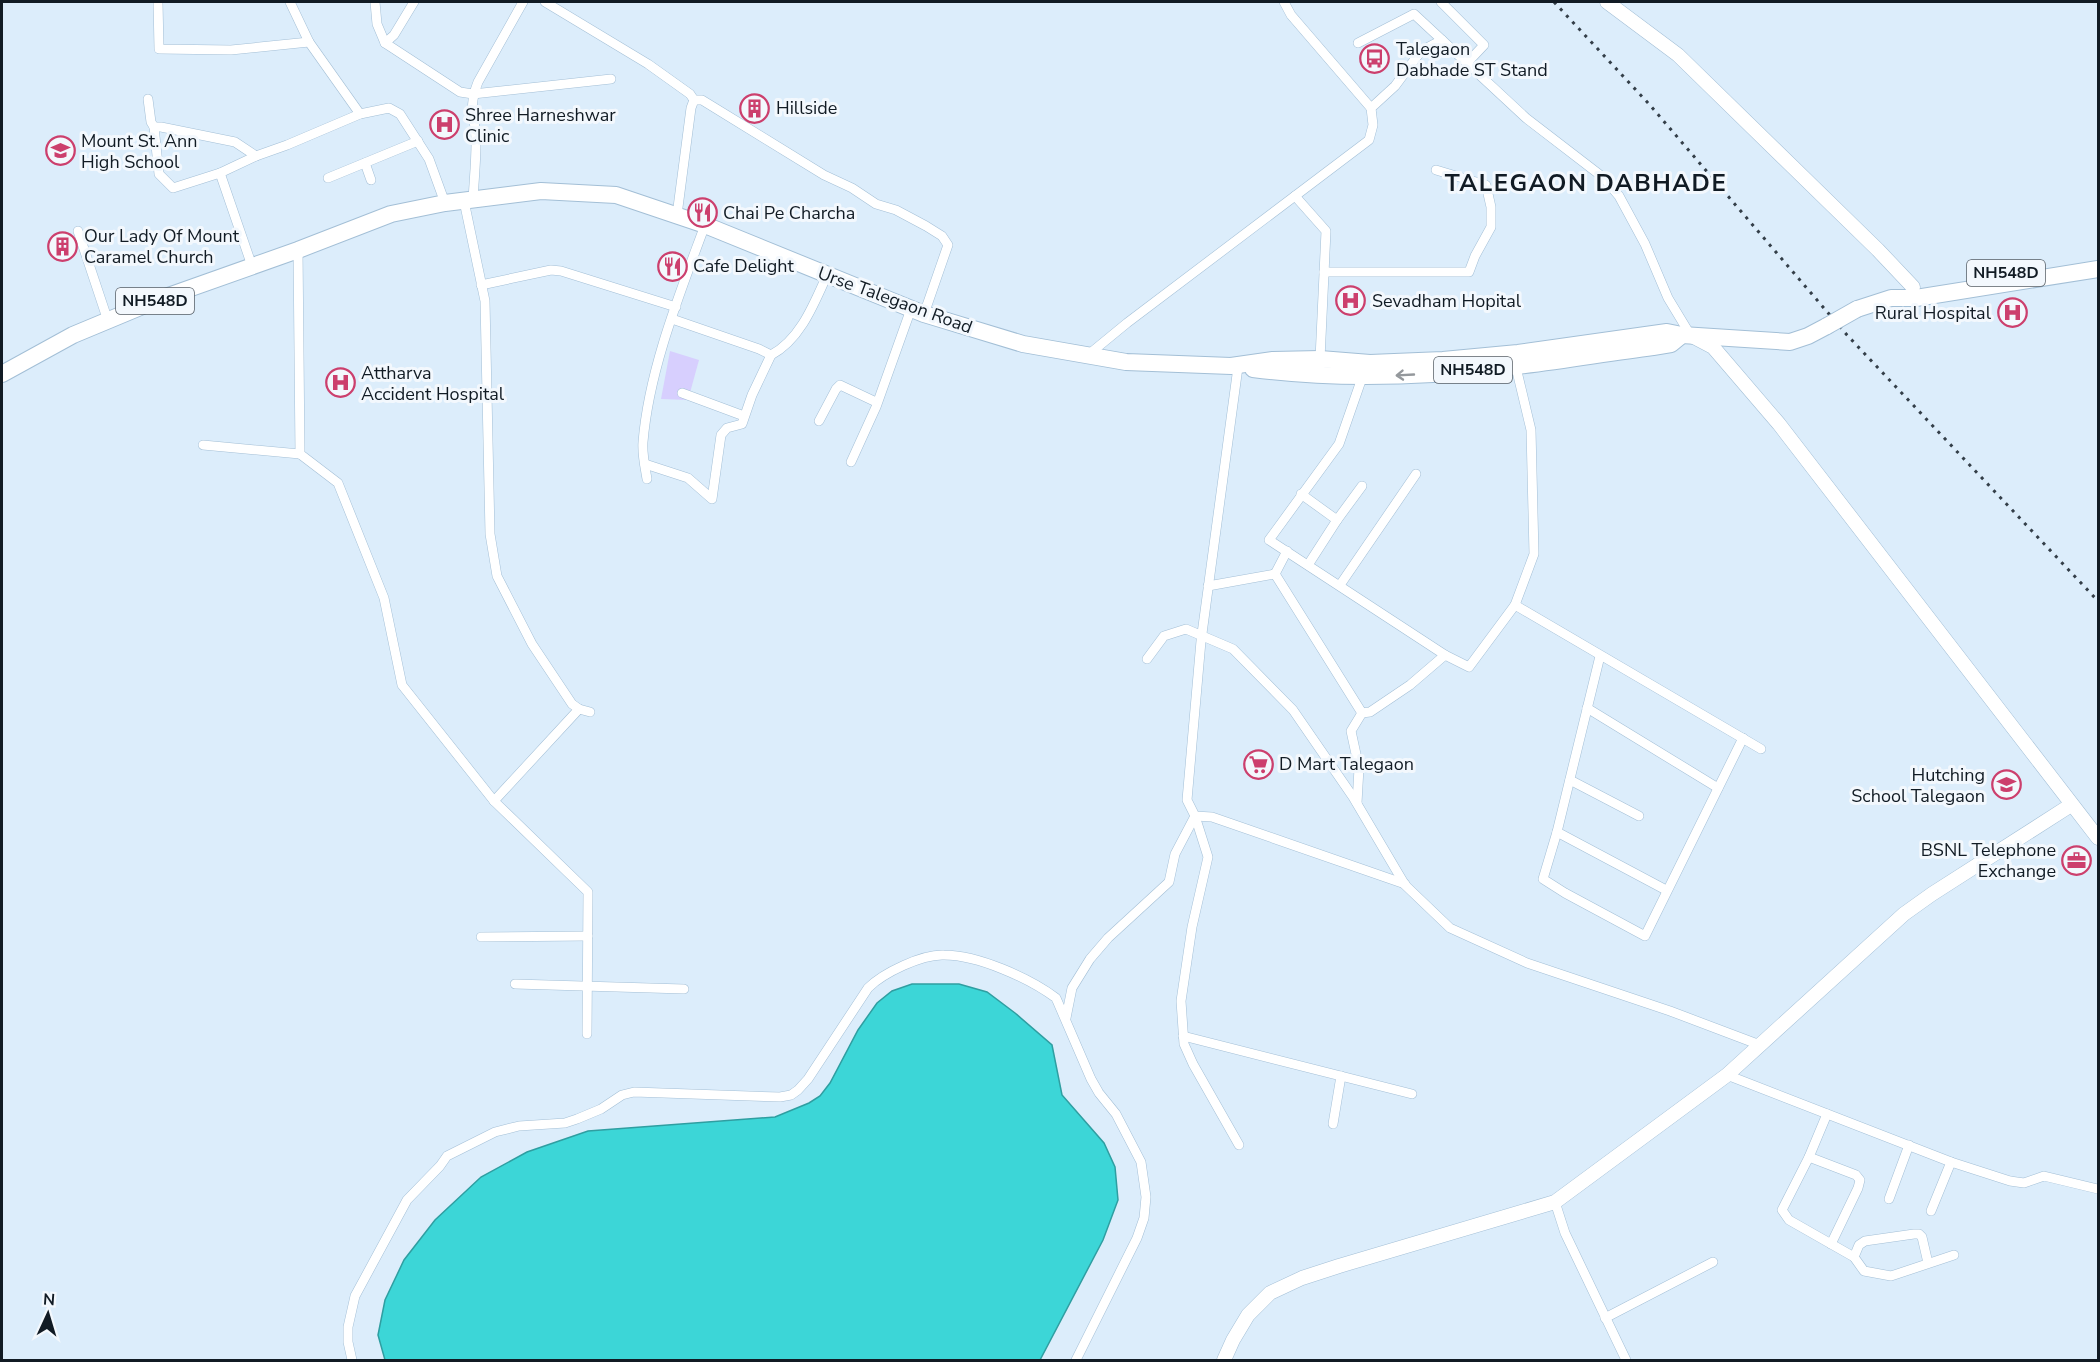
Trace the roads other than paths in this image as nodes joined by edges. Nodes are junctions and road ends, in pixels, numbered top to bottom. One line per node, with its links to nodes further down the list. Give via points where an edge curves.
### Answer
1 (158, 2): 11 (street, via 159,50 231,50)
2 (290, 2): 11 (street)
3 (375, 2): 12 (street, via 377,24)
4 (414, 2): 12 (street)
5 (523, 2): 16 (street)
6 (545, 2): 18 (street, via 648,63)
7 (1284, 2): 19 (street)
8 (1441, 2): 14 (street, via 1484,45)
9 (1607, 2): 42 (street, via 1678,55)
10 (1443, 40): 13 (street, via 1414,14); 14 (street); 19 (street, via 1421,51 1395,86)
11 (309, 42): 20 (street)
12 (385, 43): 16 (street, via 460,92)
13 (1358, 43)
14 (1467, 63): 48 (street, via 1526,118 1604,178 1619,196 1668,298)
15 (611, 79): 16 (street)
16 (473, 94): 30 (street, via 476,141)
17 (148, 99): 21 (street)
18 (694, 100): 32 (street); 45 (street, via 702,100 824,175 942,237 948,245)
19 (1371, 108): 29 (street, via 1373,125 1369,140)
20 (360, 114): 22 (street, via 389,108 400,114); 23 (street)
21 (154, 127): 23 (street, via 235,142); 26 (street, via 159,174 173,188)
22 (418, 141): 24 (street); 31 (street)
23 (256, 156): 26 (street)
24 (365, 163): 27 (street); 28 (street)
25 (1436, 170): 39 (street, via 1486,185 1491,227 1469,272)
26 (220, 173): 37 (street)
27 (328, 178)
28 (371, 180)
29 (1295, 196): 39 (street, via 1326,231); 50 (street)
30 (469, 200): 31 (highway, Urse Talegaon Road / NH548D); 32 (highway, Urse Talegaon Road / NH548D, via 541,192 616,195); 41 (street)
31 (445, 203): 35 (highway, Urse Talegaon Road / NH548D, via 391,214)
32 (677, 215): 33 (highway, Urse Talegaon Road / NH548D)
33 (705, 225): 40 (highway, Urse Talegaon Road / NH548D); 44 (street)
34 (78, 231): 47 (street)
35 (298, 250): 37 (highway, Urse Talegaon Road / NH548D); 61 (street)
36 (2098, 260): 42 (highway, NH548D)
37 (252, 266): 47 (highway, Urse Talegaon Road / NH548D)
38 (2098, 269): 43 (highway, NH548D, via 1916,298)
39 (1324, 272): 51 (street)
40 (827, 275): 45 (highway, Urse Talegaon Road / NH548D); 49 (street, via 793,337)
41 (481, 285): 44 (street, via 561,271); 80 (street, via 485,301 490,534 497,576 532,644)
42 (1913, 287): 43 (highway, NH548D)
43 (1891, 298): 48 (highway, Urse Talegaon Road / NH548D, bridge, via 1857,309 1790,342)
44 (676, 307): 46 (street)
45 (917, 311): 50 (highway, Urse Talegaon Road / NH548D, via 1023,344); 57 (street)
46 (672, 320): 49 (street); 63 (street, via 653,386 643,444)
47 (108, 321): 54 (highway, Urse Talegaon Road / NH548D)
48 (1682, 338): 52 (highway, Urse Talegaon Road / NH548D, via 1667,332); 89 (street, via 1713,347 1779,424)
49 (771, 355): 58 (street)
50 (1086, 357): 53 (highway, Urse Talegaon Road / NH548D)
51 (1320, 359): 52 (highway, Urse Talegaon Road / NH548D); 53 (highway, Urse Talegaon Road / NH548D)
52 (1515, 360): 55 (highway, NH548D, one-way to 55, via 1441,373); 74 (street, via 1531,430 1534,554)
53 (1235, 366): 55 (highway, NH548D, via 1273,372); 73 (street)
54 (2, 374)
55 (1363, 375): 67 (street, via 1339,444)
56 (682, 393): 58 (street)
57 (876, 402): 59 (street, via 840,385); 62 (street)
58 (744, 416): 63 (street, via 742,424 727,428 721,435 712,499 688,478)
59 (819, 421)
60 (203, 445): 61 (street)
61 (300, 454): 87 (street, via 338,483 384,598 402,685)
62 (851, 462)
63 (645, 464): 65 (street)
64 (1416, 474): 72 (street)
65 (648, 478)
66 (1362, 486): 68 (street)
67 (1301, 494): 68 (street); 69 (street, via 1269,540)
68 (1337, 520): 70 (street)
69 (1287, 551): 70 (street); 71 (street)
70 (1308, 565): 72 (street)
71 (1275, 574): 73 (street); 82 (street)
72 (1340, 585): 76 (street)
73 (1208, 586): 75 (street)
74 (1515, 605): 76 (street, via 1469,667); 77 (street)
75 (1202, 635): 78 (street, via 1186,628 1164,636); 88 (street, via 1233,649 1293,710); 90 (street, via 1187,800)
76 (1445, 655): 82 (street, via 1410,685 1370,712)
77 (1600, 656): 79 (street); 83 (street)
78 (1147, 659)
79 (1587, 708): 85 (street); 86 (street)
80 (579, 709): 81 (street); 87 (street)
81 (590, 712)
82 (1362, 713): 88 (street, via 1351,731 1359,768)
83 (1743, 738): 84 (street); 86 (street)
84 (1761, 749)
85 (1570, 780): 91 (street); 92 (street)
86 (1718, 788): 95 (street)
87 (494, 801): 96 (street, via 588,892)
88 (1357, 803): 94 (street)
89 (2071, 805): 93 (street); 104 (street, via 1904,914)
90 (1195, 816): 94 (street, via 1212,817); 101 (street, via 1175,854 1169,882 1090,959 1072,988); 103 (street, via 1208,857 1181,1001)
91 (1639, 816)
92 (1557, 832): 95 (street); 95 (street, via 1543,879 1645,936)
93 (2098, 838)
94 (1406, 885): 104 (street, via 1450,928 1527,963)
95 (1666, 890)
96 (588, 936): 97 (street); 99 (street)
97 (481, 937)
98 (515, 984): 99 (street)
99 (587, 986): 100 (street); 102 (street)
100 (684, 989)
101 (1066, 1020): 124 (street, via 1056,998 1045,990 975,960 941,954 889,972 875,981 808,1079 791,1095 634,1092 565,1123 495,1132 447,1156 407,1200 355,1296 348,1327); 125 (street, via 1091,1079 1138,1154 1146,1197 1137,1238)
102 (587, 1034)
103 (1183, 1036): 105 (street); 110 (street, via 1193,1064)
104 (1760, 1045): 106 (street)
105 (1341, 1076): 107 (street); 109 (street)
106 (1727, 1076): 108 (street); 116 (street)
107 (1412, 1094)
108 (1827, 1114): 111 (street); 112 (street)
109 (1333, 1125)
110 (1239, 1145)
111 (1909, 1145): 113 (street); 115 (street)
112 (1809, 1157): 118 (street, via 1782,1210 1789,1220); 118 (street, via 1860,1180)
113 (1951, 1161): 114 (street, via 2010,1181 2024,1183 2044,1176); 117 (street)
114 (2098, 1189)
115 (1889, 1199)
116 (1555, 1202): 123 (street, via 1565,1233); 126 (street, via 1339,1266 1278,1289 1248,1315)
117 (1932, 1211)
118 (1831, 1244): 120 (street)
119 (1954, 1255): 122 (street)
120 (1854, 1257): 122 (street, via 1864,1271 1891,1276); 122 (street, via 1858,1245 1865,1241 1919,1234)
121 (1713, 1262): 123 (street)
122 (1928, 1263)
123 (1605, 1318): 127 (street)
124 (352, 1360)
125 (1076, 1360)
126 (1224, 1360)
127 (1626, 1360)

